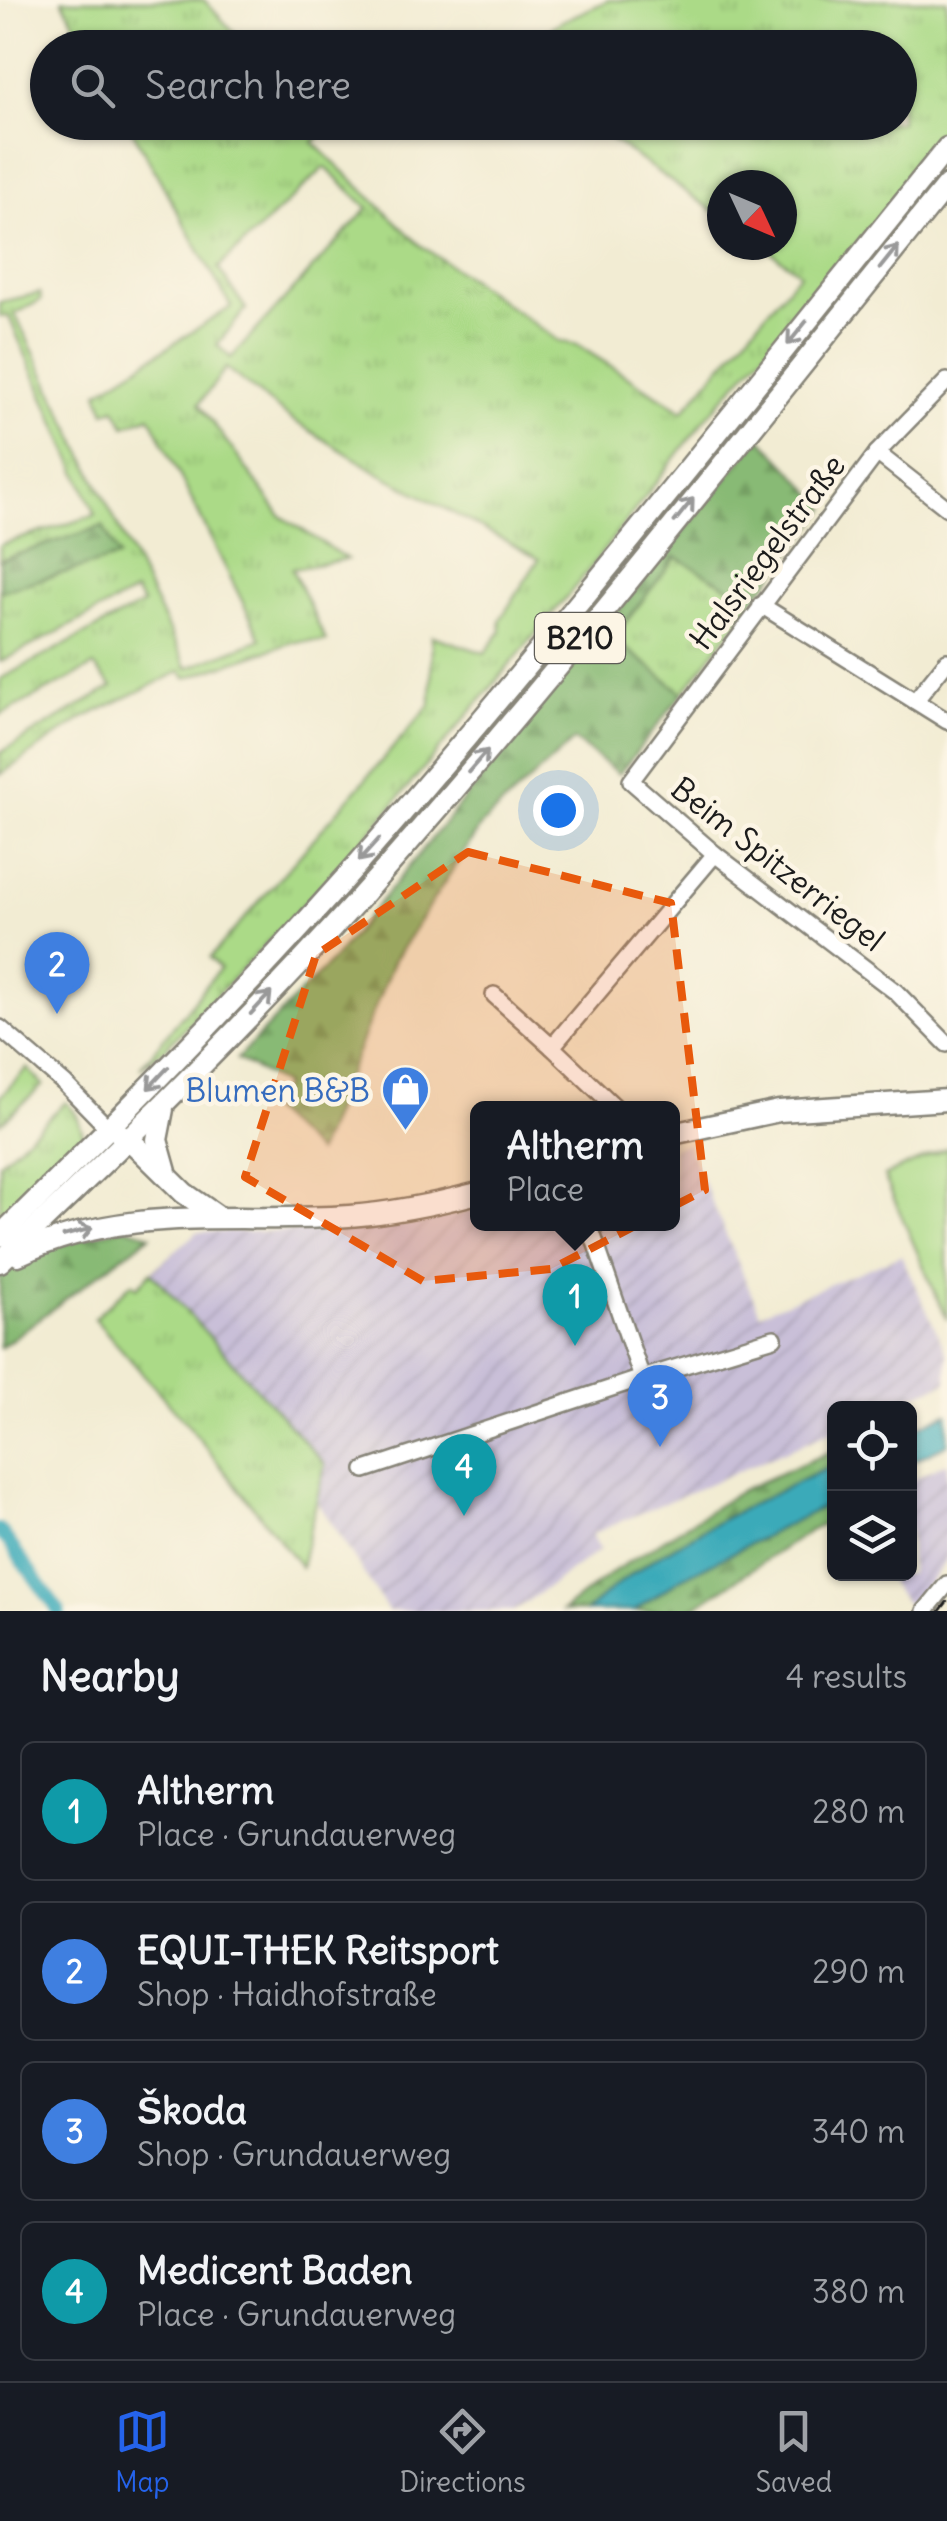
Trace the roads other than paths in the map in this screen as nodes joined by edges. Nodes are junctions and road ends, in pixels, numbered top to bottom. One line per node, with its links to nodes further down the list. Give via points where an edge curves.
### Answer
1 (947, 148): 19 (main road, B210, one-way to 19, via 491,709 348,874)
2 (947, 185): 18 (main road, B210, one-way to 2, via 355,902 511,722)
3 (947, 380): 4 (street, Halsriegelstraße)
4 (877, 453): 5 (street); 6 (street, Halsriegelstraße)
5 (947, 508)
6 (761, 605): 8 (street); 10 (street, Halsriegelstraße)
7 (947, 661): 8 (street)
8 (915, 701): 9 (street)
9 (947, 722)
10 (640, 765): 11 (street, Beim Spitzerriegel, via 632,781)
11 (714, 854): 14 (street, Beim Spitzerriegel, via 896,992); 15 (street)
12 (494, 995): 15 (street)
13 (0, 1028): 19 (street)
14 (947, 1044)
15 (552, 1047): 17 (street)
16 (947, 1100): 20 (main road, via 780,1112)
17 (609, 1101)
18 (164, 1105): 21 (main road, B210); 22 (main road, via 157,1144)
19 (109, 1128): 21 (main road); 27 (main road, B210)
20 (680, 1132)
21 (125, 1145): 22 (main road); 25 (main road); 28 (main road, B210)
22 (169, 1178): 24 (main road)
23 (470, 1195): 24 (main road, via 348,1216)
24 (217, 1216): 25 (main road)
25 (195, 1217): 28 (main road, one-way to 25, via 106,1225)
26 (591, 1231): 30 (street)
27 (0, 1236)
28 (0, 1263)
29 (774, 1338): 30 (street)
30 (642, 1378): 31 (street)
31 (364, 1470)
32 (947, 1584): 33 (street)
33 (925, 1611)

